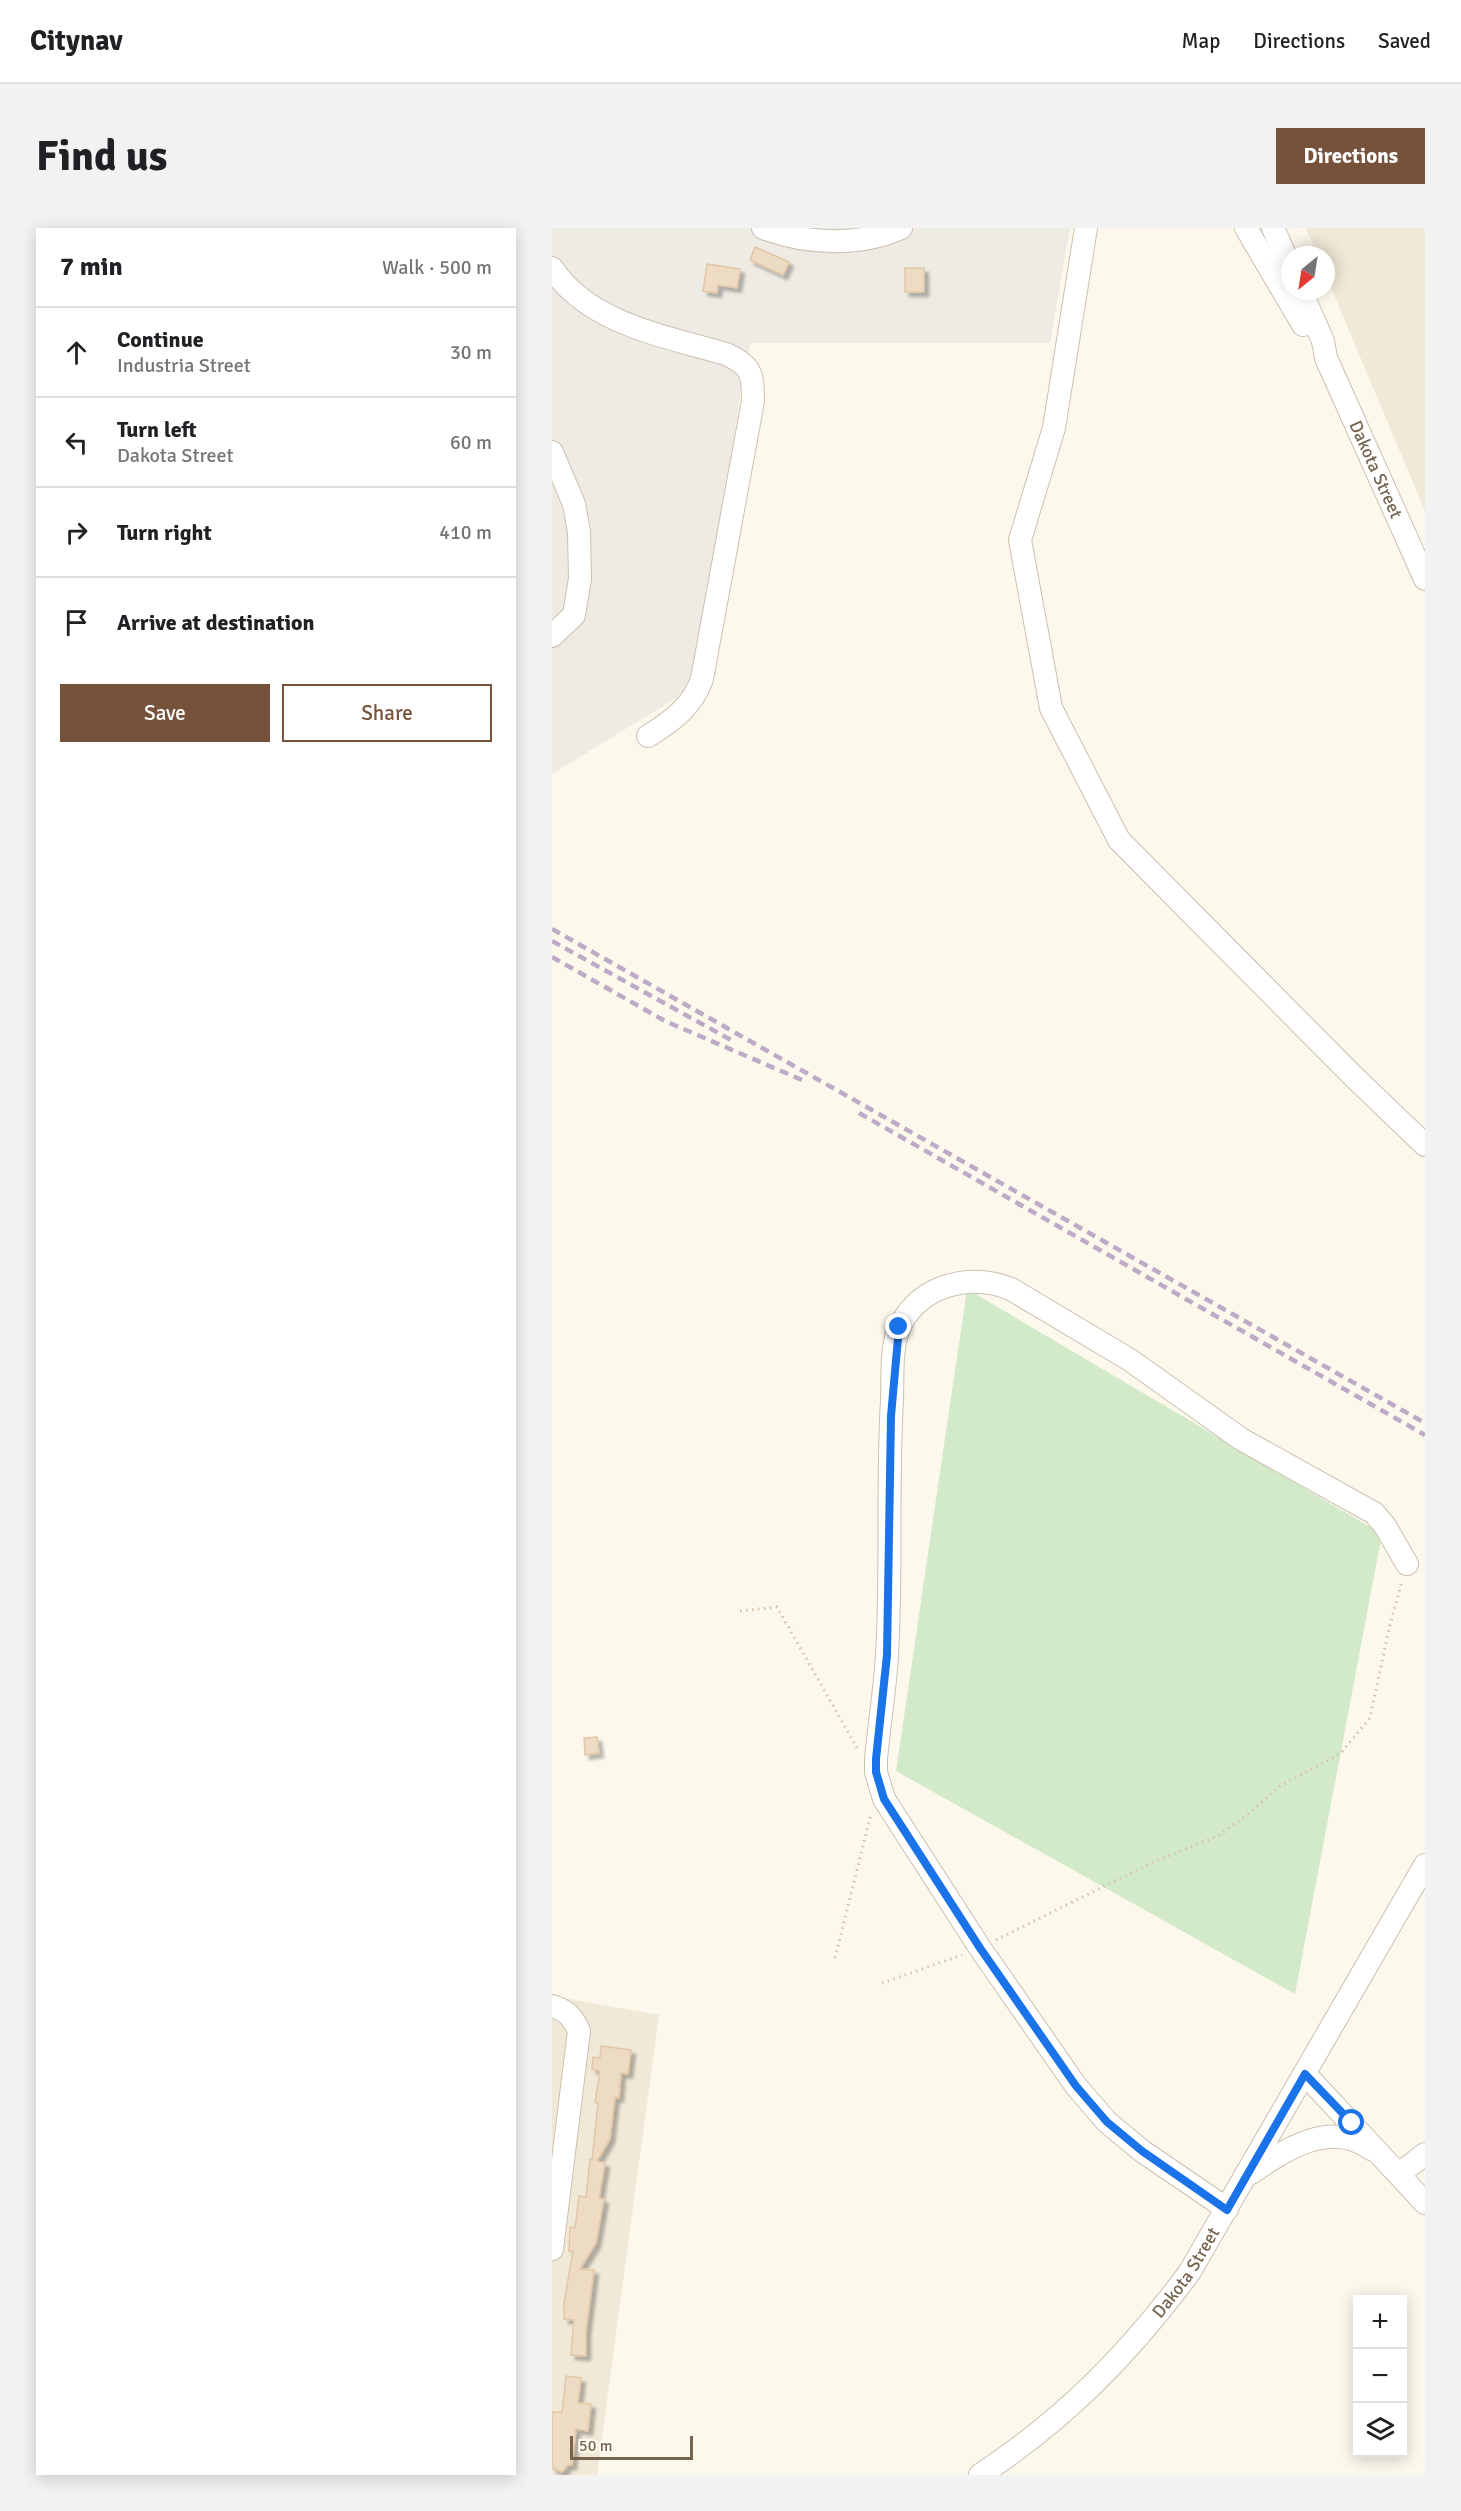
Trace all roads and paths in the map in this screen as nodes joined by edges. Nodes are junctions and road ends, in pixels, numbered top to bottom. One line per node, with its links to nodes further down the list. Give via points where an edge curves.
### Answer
1 (763, 228): 2 (street, via 816,240 858,241)
2 (901, 228)
3 (1086, 228): 14 (street, via 1054,428 1020,540 1051,708 1119,840)
4 (1246, 228): 9 (street, Dakota Street, via 1315,346)
5 (1273, 228): 6 (street)
6 (1281, 246)
7 (552, 268): 13 (street, via 575,296 596,310 742,361 751,371 753,401 702,679 683,711)
8 (1305, 300): 9 (street, Dakota Street)
9 (1326, 358): 11 (street, Dakota Street)
10 (552, 452): 12 (street, via 574,504 580,579 574,615)
11 (1425, 579)
12 (552, 636)
13 (648, 736)
14 (1425, 1145)
15 (1407, 1564): 18 (street, via 1374,1513 1241,1439 1130,1360 1036,1303 985,1281 928,1293 909,1310 899,1327 893,1370 887,1655 876,1759); 20 (path, via 1370,1718 1340,1754 1280,1786 1218,1836 1153,1862)
16 (740, 1611): 17 (path, via 777,1607)
17 (862, 1755)
18 (879, 1785): 20 (street, via 917,1855); 21 (path)
19 (1425, 1865): 24 (street, Dakota Street)
20 (980, 1948): 22 (path); 29 (street, via 1039,2036 1107,2122 1165,2169)
21 (835, 1958)
22 (882, 1983)
23 (552, 2006): 30 (street, via 571,2017 579,2031)
24 (1305, 2074): 26 (street); 27 (street, Dakota Street)
25 (1425, 2154): 26 (street)
26 (1395, 2170): 27 (street, via 1368,2146 1349,2138 1328,2136 1284,2150); 28 (street)
27 (1246, 2176): 29 (street, Dakota Street)
28 (1425, 2203)
29 (1227, 2210): 31 (street, Dakota Street, via 1189,2273 1120,2358 1086,2394)
30 (552, 2249)
31 (980, 2475)

